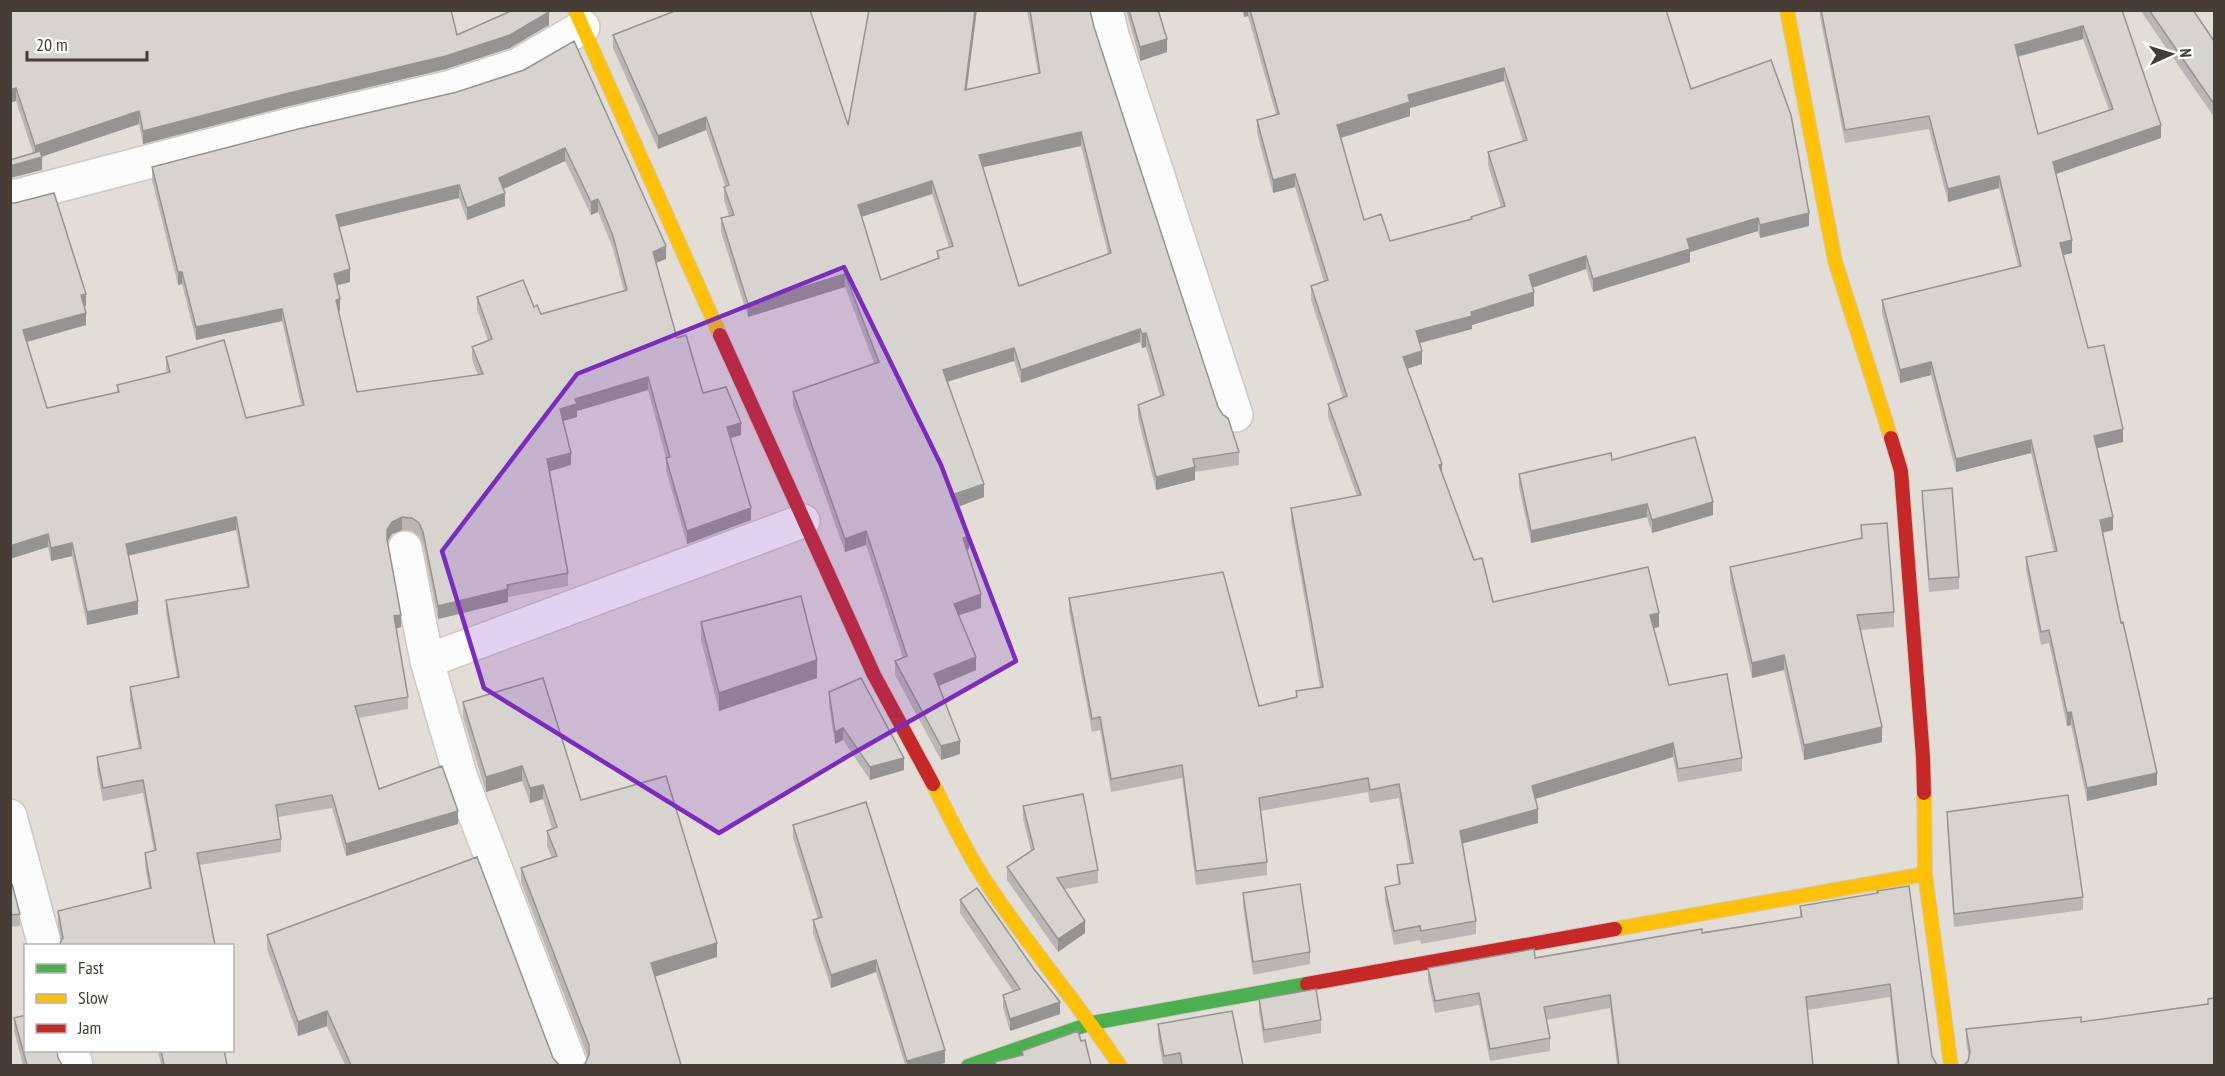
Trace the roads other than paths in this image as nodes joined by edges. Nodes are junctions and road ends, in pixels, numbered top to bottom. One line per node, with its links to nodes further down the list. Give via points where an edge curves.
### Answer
1 (1106, 10): 5 (street)
2 (1787, 10): 10 (street, via 1835,261 1901,471 1923,757)
3 (579, 19): 4 (street, via 518,65 451,87); 6 (street)
4 (10, 198)
5 (1236, 415)
6 (803, 521): 8 (street); 12 (street, via 874,675 982,876 1049,972)
7 (405, 548): 8 (street)
8 (427, 661): 13 (street, via 461,778)
9 (10, 816): 11 (street)
10 (1925, 874): 12 (street); 16 (street)
11 (45, 944)
12 (1092, 1023): 14 (street); 15 (street)
13 (571, 1065)
14 (968, 1065)
15 (1120, 1065)
16 (1951, 1065)

